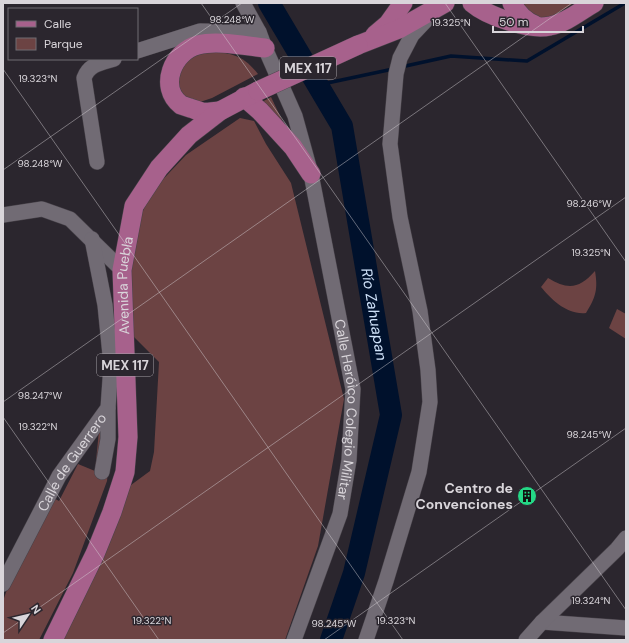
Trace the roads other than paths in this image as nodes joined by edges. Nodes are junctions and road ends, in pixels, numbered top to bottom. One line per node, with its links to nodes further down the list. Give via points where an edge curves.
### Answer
1 (243, 3): 8 (street, Calle Heróico Colegio Militar)
2 (403, 3): 9 (main road, MEX 117, via 388,24)
3 (472, 3): 7 (main road, via 503,19)
4 (512, 3): 7 (main road, via 524,19)
5 (594, 3): 7 (main road, via 556,25)
6 (440, 6): 9 (main road, MEX 117, via 399,29); 27 (street, via 412,35 400,58 396,74 390,144 400,217 420,311 430,402 420,472)
7 (540, 27)
8 (262, 40): 10 (street, via 200,31); 13 (main road, via 198,45 185,50 174,62 170,84 182,106 202,112); 15 (street, Calle Heróico Colegio Militar, via 295,116)
9 (362, 44): 12 (main road, Avenida Puebla / MEX 117, bridge)
10 (138, 51)
11 (111, 60): 14 (street, via 93,66 86,71 84,78)
12 (251, 94): 13 (main road, Avenida Puebla / MEX 117); 15 (main road, via 260,111 293,147)
13 (220, 111): 18 (main road, Avenida Puebla / MEX 117, via 189,136 159,168 134,206)
14 (98, 162)
15 (311, 174): 26 (street, Calle Heróico Colegio Militar, via 353,389 349,460 340,514)
16 (3, 214): 17 (street, via 42,209 70,219)
17 (92, 239): 18 (street); 19 (street, Calle de Guerrero, via 105,305 111,365)
18 (122, 270): 25 (main road, Avenida Puebla / MEX 117, via 128,437 125,472 95,554)
19 (108, 408): 20 (street, via 108,439); 22 (street, Calle de Guerrero, via 59,476)
20 (102, 472)
21 (623, 545): 23 (street)
22 (3, 584)
23 (542, 622): 24 (street); 28 (street)
24 (626, 628)
25 (53, 640)
26 (294, 640)
27 (366, 640)
28 (526, 640)

